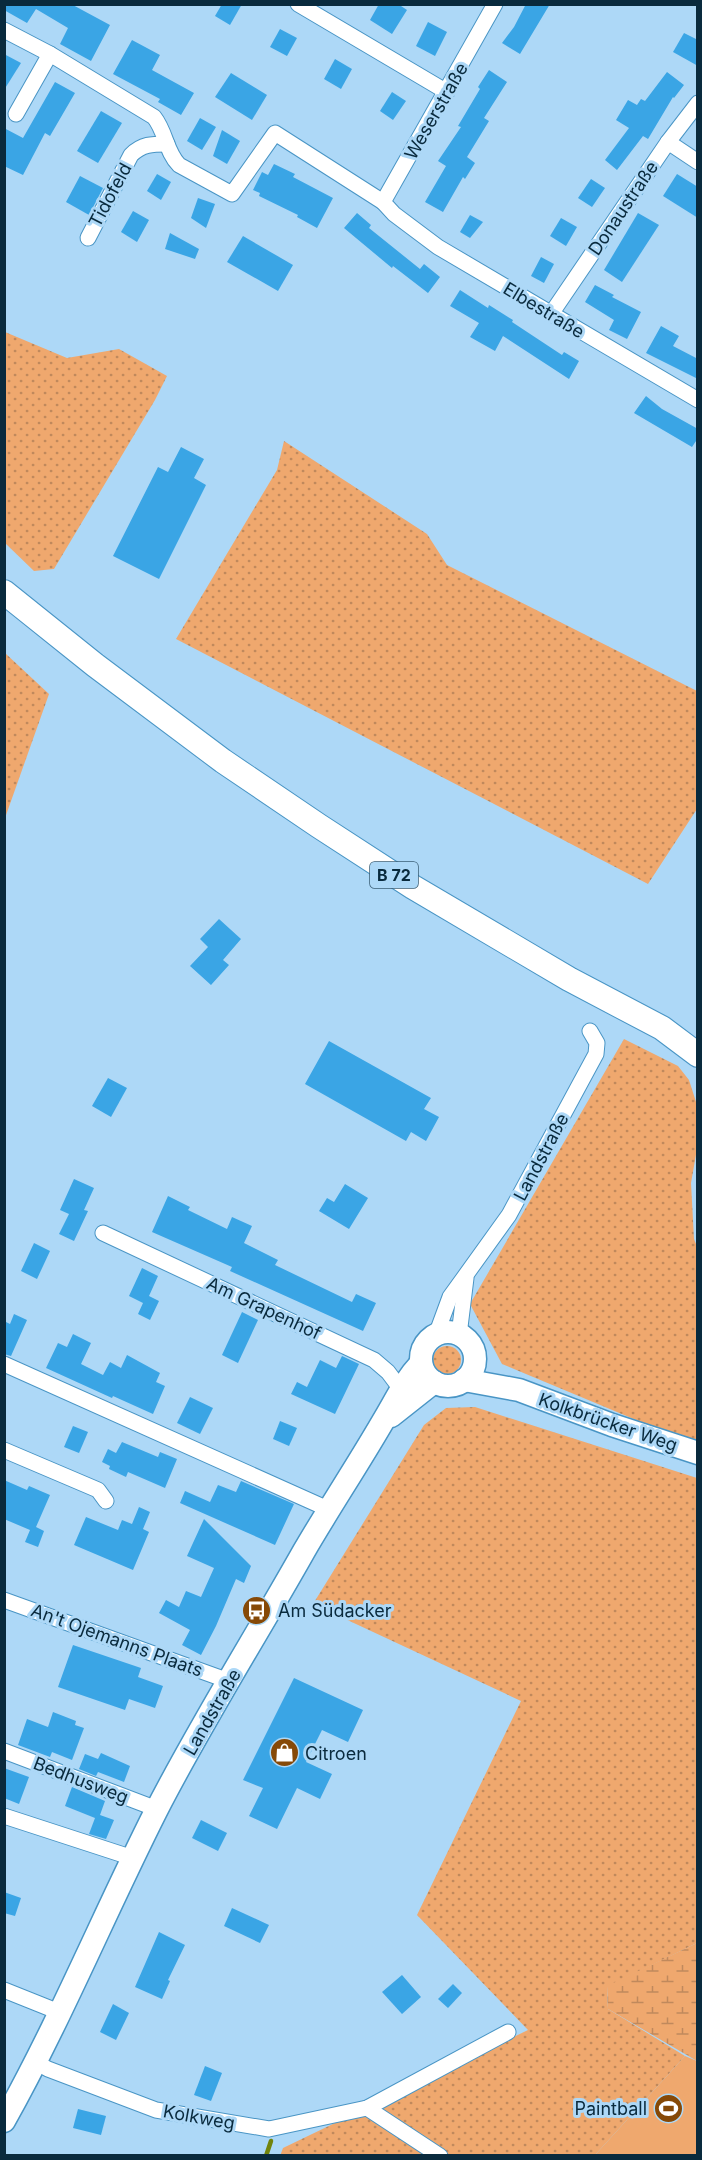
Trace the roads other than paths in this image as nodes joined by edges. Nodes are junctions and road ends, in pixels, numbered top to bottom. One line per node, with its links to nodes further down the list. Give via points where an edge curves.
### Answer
1 (495, 4): 5 (street, Weserstraße)
2 (305, 6): 5 (street)
3 (4, 30): 4 (street)
4 (50, 54): 7 (street); 9 (street, via 154,117)
5 (447, 92): 11 (street, Weserstraße)
6 (698, 103): 8 (street, Donaustraße)
7 (16, 114)
8 (668, 142): 10 (street); 13 (street, Donaustraße)
9 (167, 144): 11 (street, via 179,165 232,194 275,133); 12 (street, Tidofeld, via 146,144 131,155)
10 (698, 162)
11 (383, 202): 13 (street, Elbestraße, via 438,247)
12 (88, 238)
13 (551, 314): 14 (street, Elbestraße)
14 (698, 400)
15 (4, 592): 16 (main road, B 72, via 223,761 319,826 569,979)
16 (662, 1028): 18 (main road, B 72); 19 (main road, B 72)
17 (590, 1031): 21 (street, Landstraße, via 597,1044 596,1054 509,1215)
18 (698, 1036)
19 (698, 1055)
20 (103, 1233): 28 (street, Am Grapenhof, via 374,1360)
21 (466, 1277): 22 (street, Landstraße, via 450,1297); 23 (street, Landstraße)
22 (436, 1335): 23 (street); 24 (street, via 424,1347)
23 (459, 1335): 26 (street, via 471,1346)
24 (421, 1363): 27 (street); 28 (street, Landstraße, via 412,1373)
25 (4, 1364): 32 (street)
26 (469, 1371): 27 (street, via 449,1386); 30 (street, Kolkbrücker Weg)
27 (434, 1382): 28 (street, Landstraße)
28 (405, 1396): 32 (street, Landstraße)
29 (4, 1450): 31 (street, via 98,1490)
30 (698, 1453)
31 (106, 1501)
32 (328, 1509): 34 (street, Landstraße)
33 (4, 1600): 34 (street, An't Ojemanns Plaats)
34 (229, 1681): 36 (street, Landstraße)
35 (4, 1751): 36 (street, Bedhusweg)
36 (157, 1809): 38 (street, Landstraße)
37 (4, 1816): 38 (street)
38 (133, 1858): 40 (street, Landstraße)
39 (4, 1990): 40 (street)
40 (59, 2012): 42 (street, Landstraße)
41 (508, 2032): 43 (street, Kolkweg)
42 (37, 2063): 43 (street, Kolkweg, via 156,2110 269,2129); 44 (street, Landstraße)
43 (367, 2108): 45 (street)
44 (4, 2121)
45 (440, 2156)

